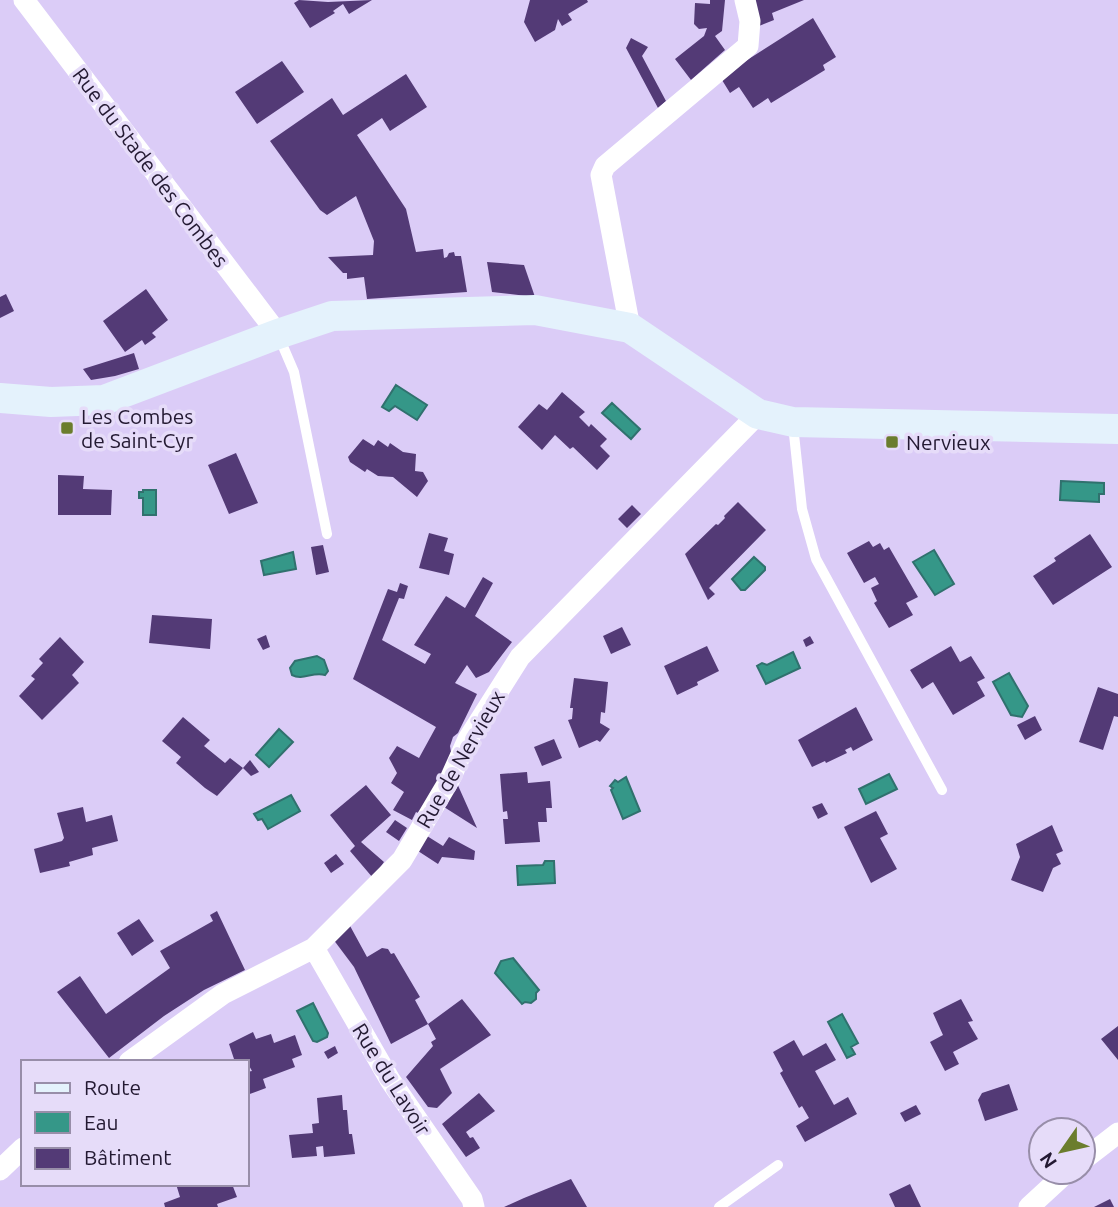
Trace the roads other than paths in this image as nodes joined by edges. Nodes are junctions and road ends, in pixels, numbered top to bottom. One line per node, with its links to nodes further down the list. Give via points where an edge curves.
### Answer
1 (23, 0): 4 (street, Rue du Stade des Combes)
2 (746, 0): 3 (street, via 748,46 605,166 601,175)
3 (630, 328): 4 (main road, via 535,310 332,316); 6 (main road)
4 (278, 334): 5 (main road, via 104,400); 9 (lane, via 294,372)
5 (0, 398)
6 (758, 414): 7 (main road); 11 (street, Rue de Nervieux, via 520,657 468,739 402,860)
7 (793, 422): 8 (main road); 10 (lane, via 802,509 816,559)
8 (1118, 429)
9 (327, 534)
10 (942, 790)
11 (314, 948): 12 (street, Rue de Nervieux, via 223,994); 19 (street, Rue du Lavoir, via 390,1080)
12 (132, 1060)
13 (1118, 1133): 14 (street)
14 (1097, 1149)
15 (21, 1150): 17 (street)
16 (778, 1165): 20 (lane)
17 (0, 1170)
18 (1052, 1186): 21 (street)
19 (474, 1207)
20 (719, 1207)
21 (1029, 1207)

